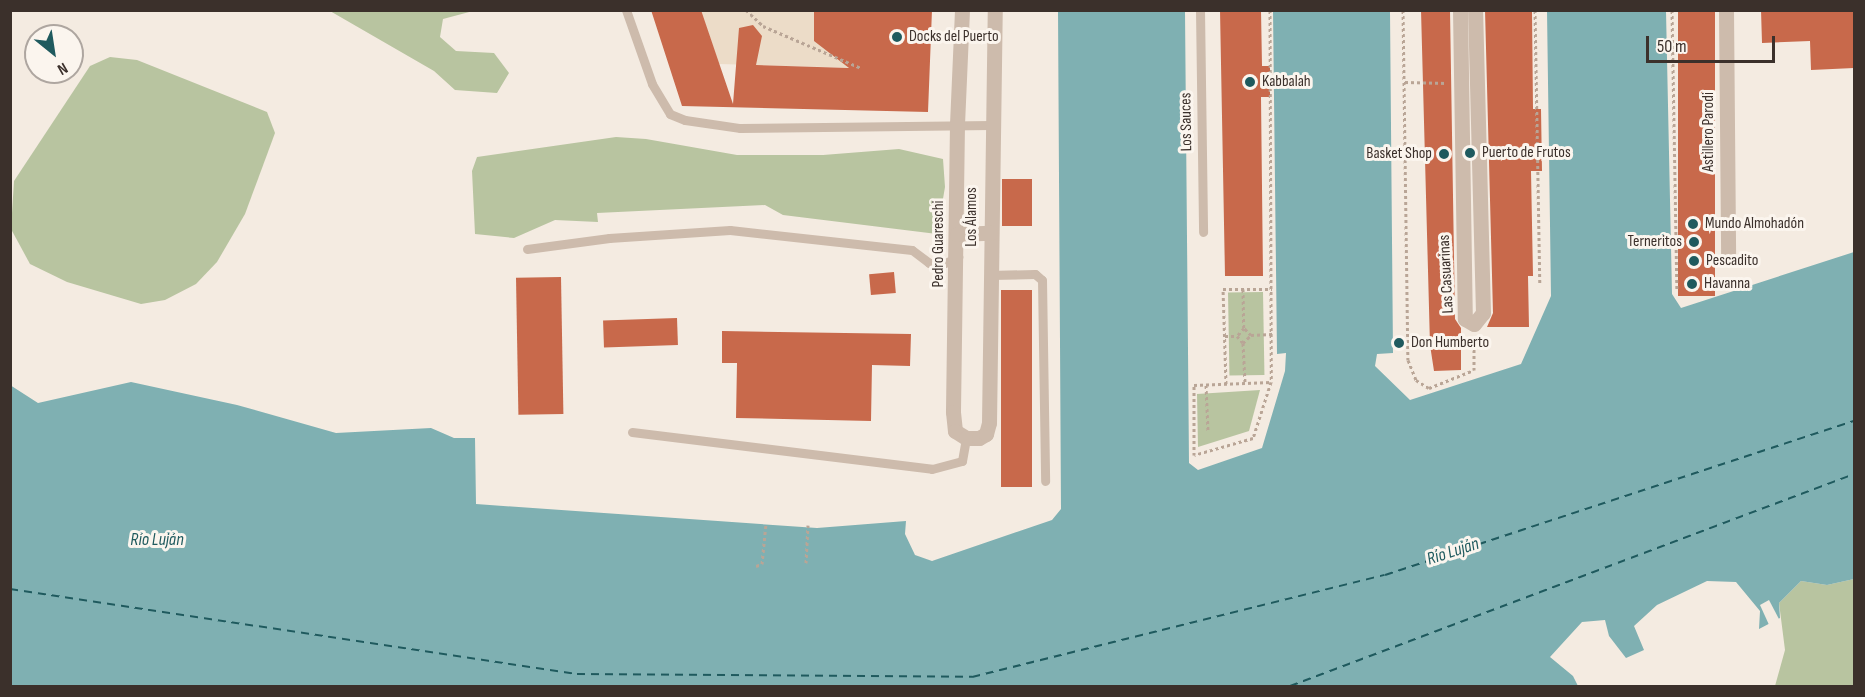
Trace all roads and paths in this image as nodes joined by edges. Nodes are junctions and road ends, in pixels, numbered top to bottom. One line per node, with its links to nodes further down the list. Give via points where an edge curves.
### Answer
1 (626, 10): 16 (lane, via 652,84 670,114 685,120 740,128)
2 (746, 10): 13 (path, via 763,26)
3 (962, 10): 16 (street, Pedro Guareschi)
4 (995, 10): 17 (street, Los Álamos)
5 (1200, 10): 18 (lane, Los Sauces)
6 (1270, 10): 27 (path)
7 (1403, 10): 14 (path)
8 (1460, 10): 15 (street, Las Casuarinas)
9 (1475, 10): 29 (street, Las Casuarinas, via 1483,313)
10 (1535, 10): 25 (path)
11 (1672, 10): 28 (path)
12 (1726, 10): 22 (street, Astillero Parodi)
13 (861, 68)
14 (1404, 82): 15 (path); 29 (path, via 1408,360 1416,380 1429,388 1474,370)
15 (1460, 83): 29 (street, Las Casuarinas, via 1465,319)
16 (957, 124): 17 (lane); 20 (street, Pedro Guareschi)
17 (991, 125): 19 (street, Los Álamos)
18 (1203, 232)
19 (990, 233): 20 (street); 24 (street, Los Álamos)
20 (957, 234): 23 (street, Pedro Guareschi)
21 (527, 249): 23 (lane, via 609,238 730,230 912,250 929,263 943,264)
22 (1728, 254)
23 (958, 257): 42 (street, Pedro Guareschi, via 953,412 955,431)
24 (990, 275): 42 (street, Los Álamos, via 989,423 986,434); 43 (lane, via 1035,274 1042,280)
25 (1539, 284)
26 (1243, 289): 27 (path); 30 (path); 33 (path, via 1223,289)
27 (1272, 289): 31 (path)
28 (1677, 290)
29 (1474, 324)
30 (1244, 328): 32 (path); 34 (path)
31 (1273, 334): 32 (path); 37 (path)
32 (1251, 335): 35 (path)
33 (1225, 336): 34 (path); 38 (path)
34 (1237, 336): 35 (path)
35 (1244, 343): 36 (path)
36 (1245, 382): 37 (path); 38 (path)
37 (1271, 382): 39 (path, via 1253,438 1194,455 1194,386)
38 (1226, 384): 39 (path)
39 (1206, 385): 40 (path)
40 (1208, 431)
41 (632, 432): 42 (lane, via 932,469 962,461)
42 (966, 438)
43 (1044, 481)
44 (766, 523): 47 (path, via 762,564)
45 (808, 525): 46 (path)
46 (806, 563)
47 (756, 566)

